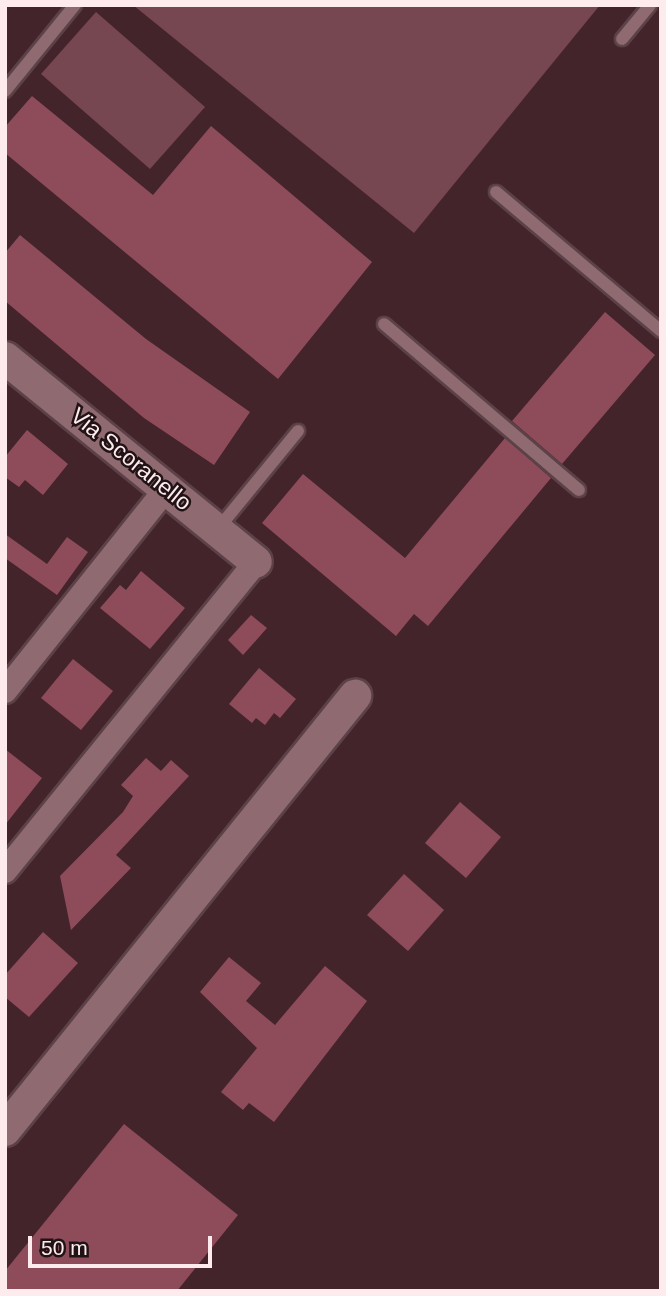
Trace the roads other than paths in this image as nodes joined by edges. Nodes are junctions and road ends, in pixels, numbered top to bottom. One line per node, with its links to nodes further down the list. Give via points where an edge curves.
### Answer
1 (75, 5): 4 (lane)
2 (650, 5): 3 (lane)
3 (622, 39)
4 (5, 91)
5 (496, 192): 7 (lane)
6 (384, 324): 11 (lane)
7 (661, 331)
8 (9, 368): 10 (street, Via Scoranello)
9 (298, 431): 12 (lane)
10 (167, 488): 12 (street, Via Scoranello); 14 (street)
11 (579, 490)
12 (217, 530): 13 (street, Via Scoranello)
13 (257, 562): 16 (street)
14 (5, 691)
15 (355, 696): 17 (street)
16 (5, 871)
17 (5, 1130)

